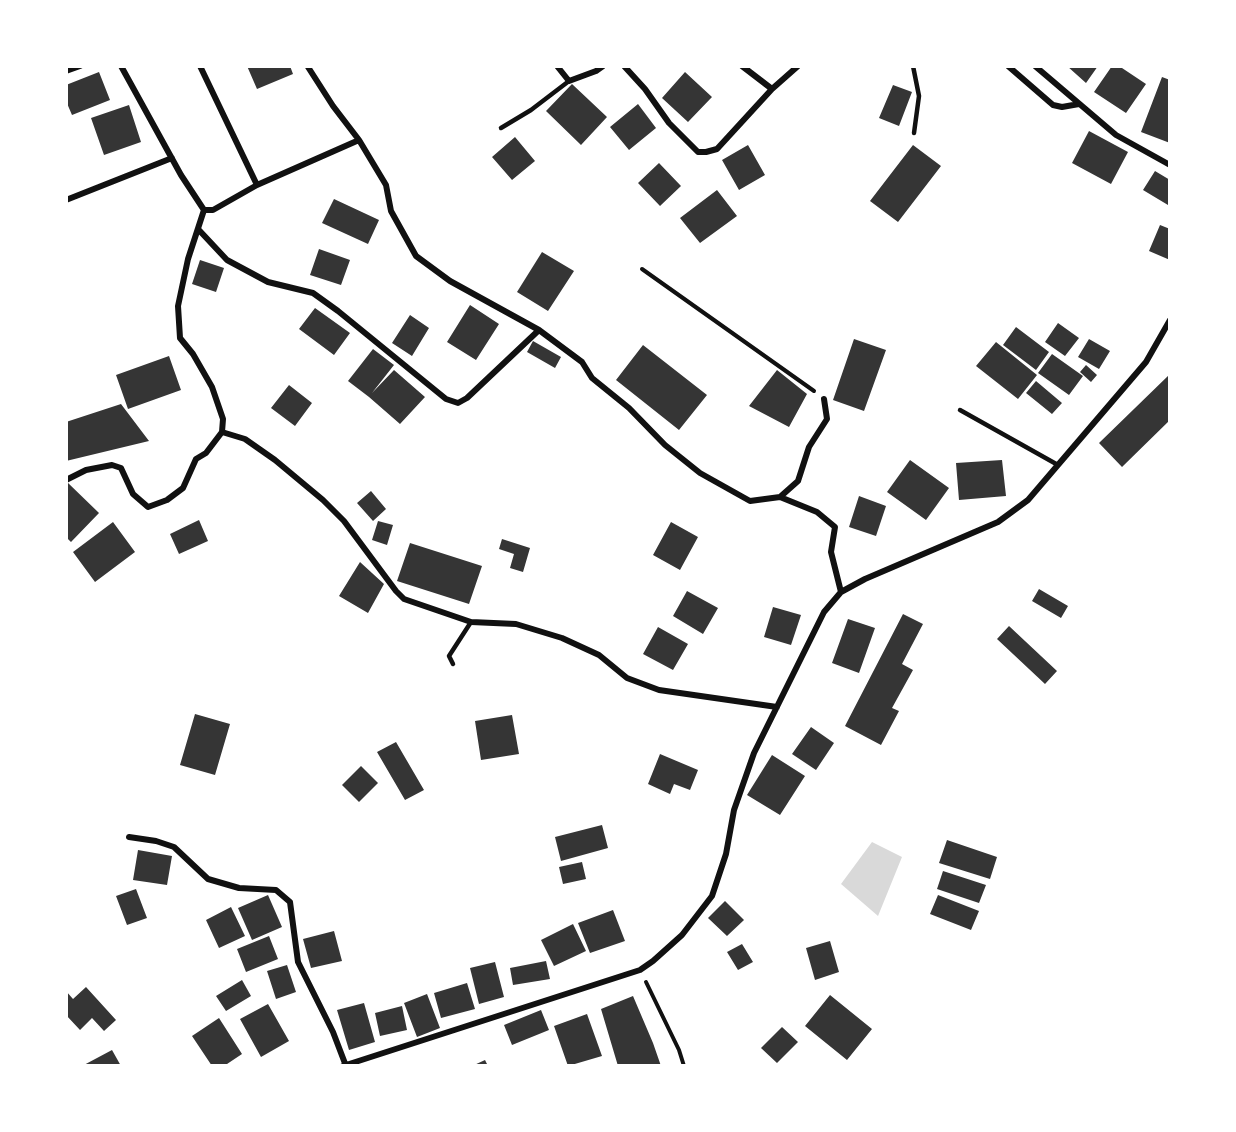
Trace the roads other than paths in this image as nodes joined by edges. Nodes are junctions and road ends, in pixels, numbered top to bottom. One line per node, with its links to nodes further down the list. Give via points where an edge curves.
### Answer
1 (80, 66): 13 (street)
2 (121, 66): 20 (street)
3 (200, 66): 22 (street)
4 (557, 66): 14 (street)
5 (603, 66): 14 (street)
6 (624, 66): 15 (street, via 669,123 698,152 717,149)
7 (742, 66): 15 (street)
8 (798, 66): 15 (street)
9 (913, 66): 18 (lane, via 919,96)
10 (1008, 66): 16 (street, via 1053,105)
11 (1035, 66): 16 (street)
12 (308, 67): 19 (street)
13 (66, 71)
14 (569, 81): 17 (lane)
15 (772, 89)
16 (1079, 104): 21 (street, via 1116,135)
17 (501, 128)
18 (914, 133)
19 (359, 140): 22 (street); 27 (street, via 386,185 390,211 416,256 450,281)
20 (172, 158): 23 (street); 24 (street)
21 (1170, 165)
22 (257, 185): 24 (street, via 213,210)
23 (66, 200)
24 (204, 210): 25 (street)
25 (198, 230): 27 (street, via 227,260 268,282 313,293 446,399 458,404); 30 (street, via 178,306 180,338 212,387 223,419)
26 (1170, 320): 31 (street, via 1146,362)
27 (538, 330): 33 (street, via 582,362 592,378 700,472 750,501)
28 (824, 399): 33 (street, via 828,419 809,447 798,481)
29 (960, 410): 31 (lane)
30 (222, 432): 32 (street, via 206,453 196,459 183,488 148,507 133,494 121,468 112,465 86,470); 35 (street, via 245,439 323,500 405,599)
31 (1058, 465): 34 (street, via 1028,500 998,522)
32 (66, 480)
33 (780, 497): 34 (street, via 817,512 836,527 831,552)
34 (842, 591): 37 (street, via 824,612)
35 (471, 622): 36 (lane, via 448,656); 37 (street, via 516,624 562,638 599,654 627,678 659,690)
36 (453, 664)
37 (777, 707): 39 (street, via 754,753 734,810 726,854 712,896 682,935 640,970)
38 (129, 837): 39 (street, via 174,847 208,879 239,888 276,890 290,902 298,962 333,1032)
39 (344, 1066)

